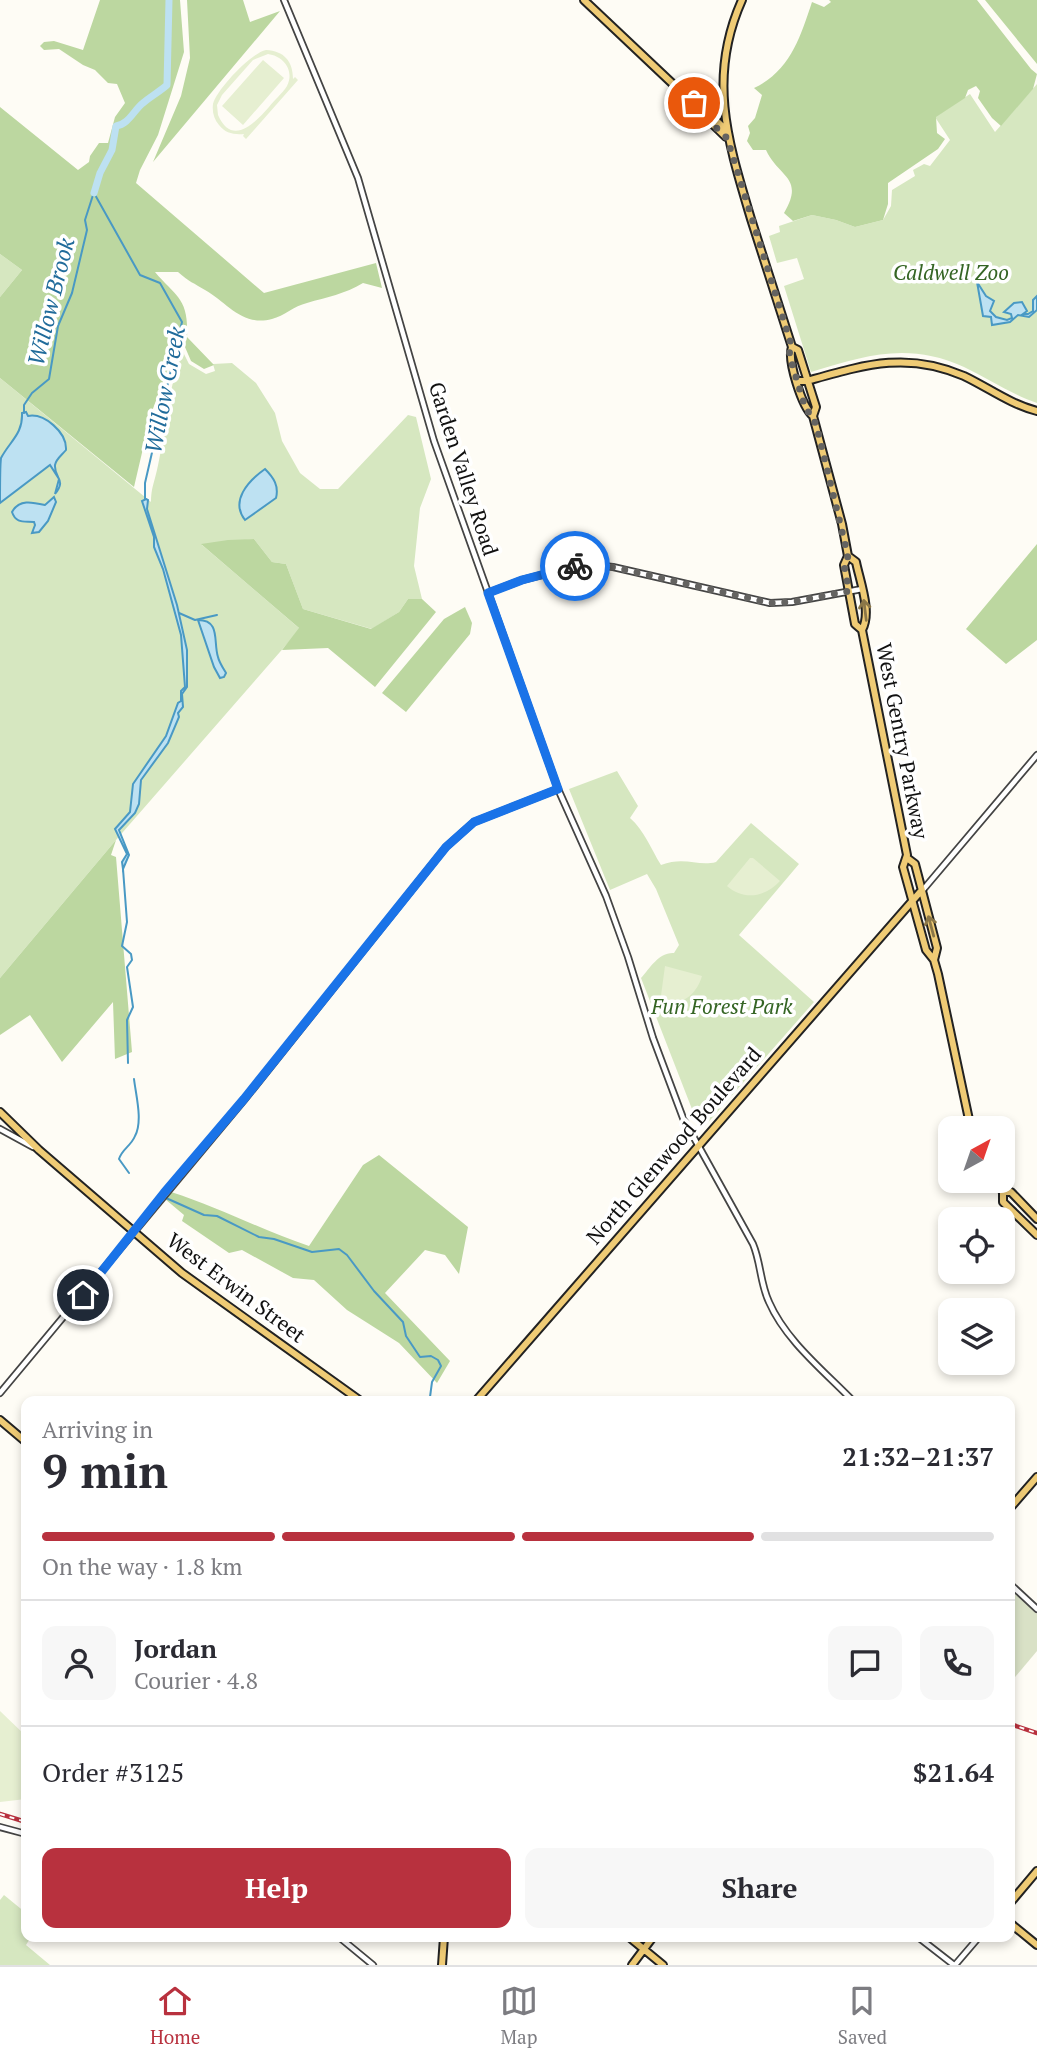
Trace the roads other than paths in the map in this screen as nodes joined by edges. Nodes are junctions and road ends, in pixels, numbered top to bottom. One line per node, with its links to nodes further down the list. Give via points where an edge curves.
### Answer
1 (284, 0): 15 (street, Garden Valley Road, via 358,178 434,441)
2 (584, 0): 4 (main road)
3 (742, 0): 5 (main road, West Gentry Parkway, via 725,57 722,102)
4 (697, 106): 5 (main road); 6 (main road)
5 (726, 130): 6 (main road, West Gentry Parkway)
6 (727, 138): 7 (main road, West Gentry Parkway)
7 (792, 347): 8 (main road, West Gentry Parkway, via 789,354); 9 (main road, West Gentry Parkway, via 798,351)
8 (797, 380): 9 (main road); 11 (main road, West Gentry Parkway, via 806,410)
9 (807, 381): 10 (main road, via 873,363 914,362 952,371); 11 (main road, West Gentry Parkway, via 816,407)
10 (1037, 411)
11 (813, 416): 12 (main road, West Gentry Parkway)
12 (848, 556): 13 (main road, West Gentry Parkway, via 856,562); 14 (main road, West Gentry Parkway, via 844,565)
13 (862, 589): 14 (street); 16 (main road, West Gentry Parkway, one-way to 13, via 866,622)
14 (849, 591): 15 (street, via 770,603 585,564); 16 (main road, West Gentry Parkway, via 855,624)
15 (488, 593): 18 (street, Garden Valley Road)
16 (862, 630): 19 (main road, West Gentry Parkway)
17 (1037, 755): 20 (street, North Glenwood Boulevard)
18 (558, 789): 26 (street, Garden Valley Road, via 606,896 657,1051); 31 (street, via 474,822 453,840)
19 (907, 859): 20 (main road, West Gentry Parkway, via 915,864); 21 (main road, West Gentry Parkway, via 903,867)
20 (921, 891): 21 (main road, North Glenwood Boulevard); 22 (main road, West Gentry Parkway, one-way to 20, via 937,948)
21 (912, 903): 22 (main road, West Gentry Parkway, via 926,950); 26 (main road, North Glenwood Boulevard)
22 (934, 960): 24 (main road, West Gentry Parkway)
23 (0, 1113): 27 (main road, West Erwin Street)
24 (968, 1116)
25 (0, 1129): 27 (street)
26 (698, 1145): 35 (main road, North Glenwood Boulevard); 36 (street, Garden Valley Road, via 756,1252 763,1289 778,1320)
27 (39, 1150): 31 (main road, West Erwin Street)
28 (1003, 1194): 32 (main road, via 1003,1202)
29 (1013, 1194): 30 (main road)
30 (1037, 1219)
31 (133, 1232): 33 (street); 34 (main road, West Erwin Street, via 192,1281)
32 (1037, 1235)
33 (0, 1393)
34 (354, 1396)
35 (480, 1396)
36 (848, 1396)
37 (0, 1420): 38 (main road)
38 (21, 1438)
39 (1037, 1478): 40 (main road)
40 (1015, 1502)
41 (1015, 1589): 42 (street)
42 (1037, 1609)
43 (0, 1827): 44 (street)
44 (21, 1833)
45 (1037, 1871): 46 (main road)
46 (1015, 1897)
47 (1015, 1927): 54 (main road)
48 (345, 1942): 56 (street)
49 (443, 1942): 57 (main road)
50 (635, 1942): 55 (main road)
51 (649, 1942): 55 (main road)
52 (925, 1942): 60 (street)
53 (975, 1942): 60 (street)
54 (1037, 1945)
55 (643, 1949): 58 (main road); 59 (main road)
56 (373, 1965)
57 (442, 1965)
58 (632, 1965)
59 (663, 1965)
60 (955, 1965)

